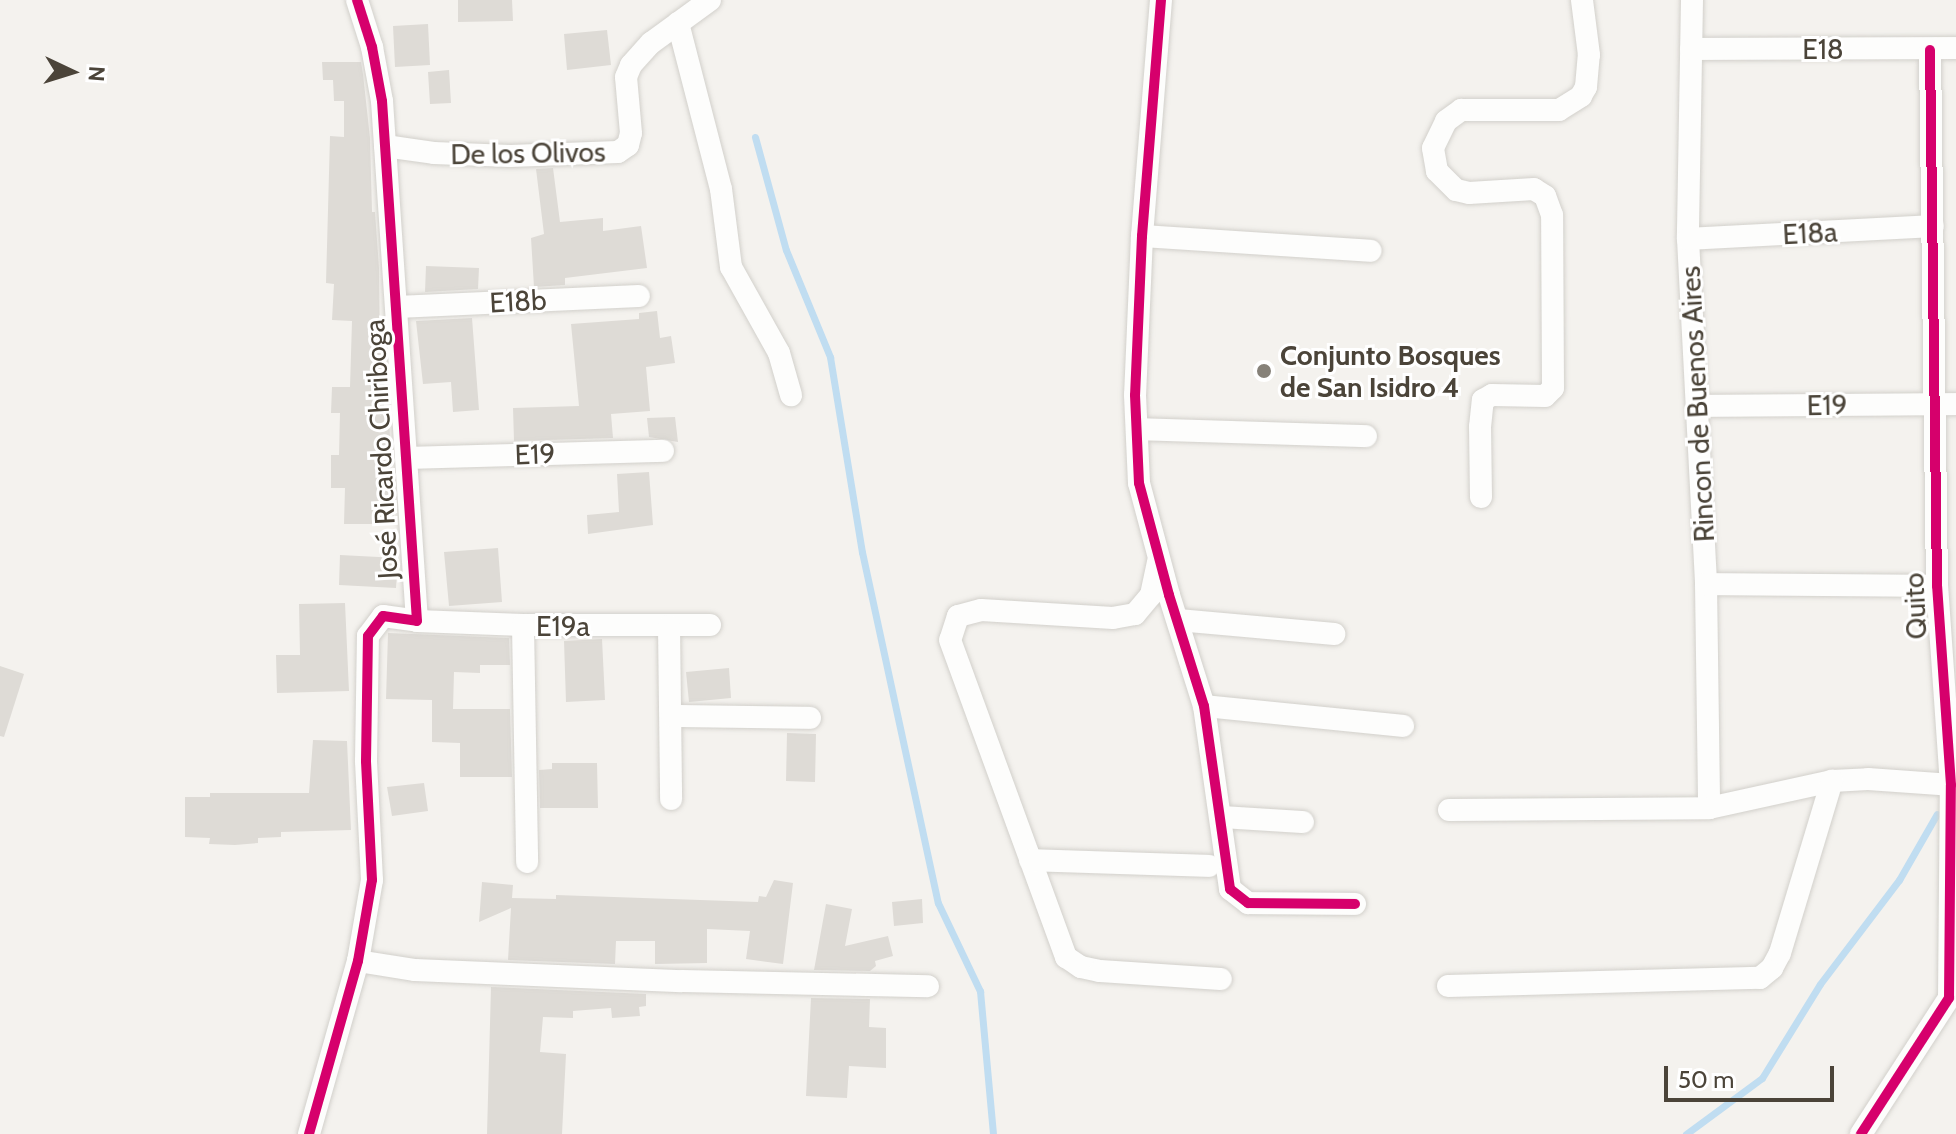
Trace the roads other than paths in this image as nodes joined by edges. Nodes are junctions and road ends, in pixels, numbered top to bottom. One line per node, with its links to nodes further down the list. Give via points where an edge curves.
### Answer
1 (357, 0): 10 (street, José Ricardo Chiriboga, via 372,47)
2 (710, 0): 6 (street, De los Olivos)
3 (1161, 0): 12 (street)
4 (1582, 0): 24 (street, via 1589,55 1581,96 1559,110 1461,110 1446,121 1433,148 1437,171 1456,190 1534,189 1545,196 1552,215 1553,388 1545,396 1492,395 1483,400)
5 (1692, 0): 8 (street, Rincon de Buenos Aires)
6 (678, 23): 10 (street, De los Olivos, via 631,65 626,77 631,133 628,145 618,152 510,156); 17 (street, via 721,189 731,267 779,353)
7 (1956, 48): 9 (street, E18)
8 (1691, 49): 9 (street, E18); 13 (street, Rincon de Buenos Aires)
9 (1930, 50): 11 (street, Quito)
10 (385, 146): 16 (street, José Ricardo Chiriboga)
11 (1933, 226): 13 (street, E18a); 18 (street, Quito)
12 (1142, 236): 14 (street); 20 (street)
13 (1688, 239): 19 (street, Rincon de Buenos Aires)
14 (1371, 251)
15 (639, 296): 16 (street, E18b)
16 (397, 307): 23 (street, José Ricardo Chiriboga)
17 (791, 395)
18 (1945, 404): 19 (street, E19); 27 (street, Quito)
19 (1698, 406): 26 (street, Rincon de Buenos Aires)
20 (1137, 429): 21 (street); 25 (street, via 1139,483)
21 (1366, 436)
22 (663, 451): 23 (street, E19)
23 (408, 458): 29 (street, José Ricardo Chiriboga)
24 (1481, 497)
25 (1159, 557): 28 (street); 45 (street, via 1151,595 1135,614 1113,618 981,610 958,616 950,640)
26 (1706, 584): 27 (street); 41 (street, Rincon de Buenos Aires)
27 (1937, 586): 39 (street, Quito)
28 (1178, 620): 33 (street); 34 (street)
29 (417, 621): 30 (street, E19a); 49 (street, José Ricardo Chiriboga, via 383,616 368,636 372,880)
30 (523, 625): 32 (street, E19a); 46 (street)
31 (710, 625): 32 (street, E19a)
32 (669, 626): 35 (street)
33 (1334, 634)
34 (1204, 706): 37 (street); 43 (street)
35 (672, 716): 36 (street); 40 (street)
36 (810, 718)
37 (1403, 726)
38 (1832, 781): 39 (street); 41 (street); 52 (street, via 1780,953 1760,978)
39 (1951, 785): 54 (street, Quito, via 1949,998)
40 (671, 799)
41 (1709, 808): 42 (street)
42 (1449, 810)
43 (1221, 817): 44 (street); 48 (street, via 1228,881 1241,900)
44 (1303, 822)
45 (1030, 860): 47 (street); 50 (street, via 1066,957 1073,962 1100,971)
46 (527, 862)
47 (1209, 866)
48 (1355, 904)
49 (358, 961): 51 (street, via 415,970); 53 (street, José Ricardo Chiriboga)
50 (1221, 979)
51 (928, 986)
52 (1448, 986)
53 (309, 1134)
54 (1861, 1134)

